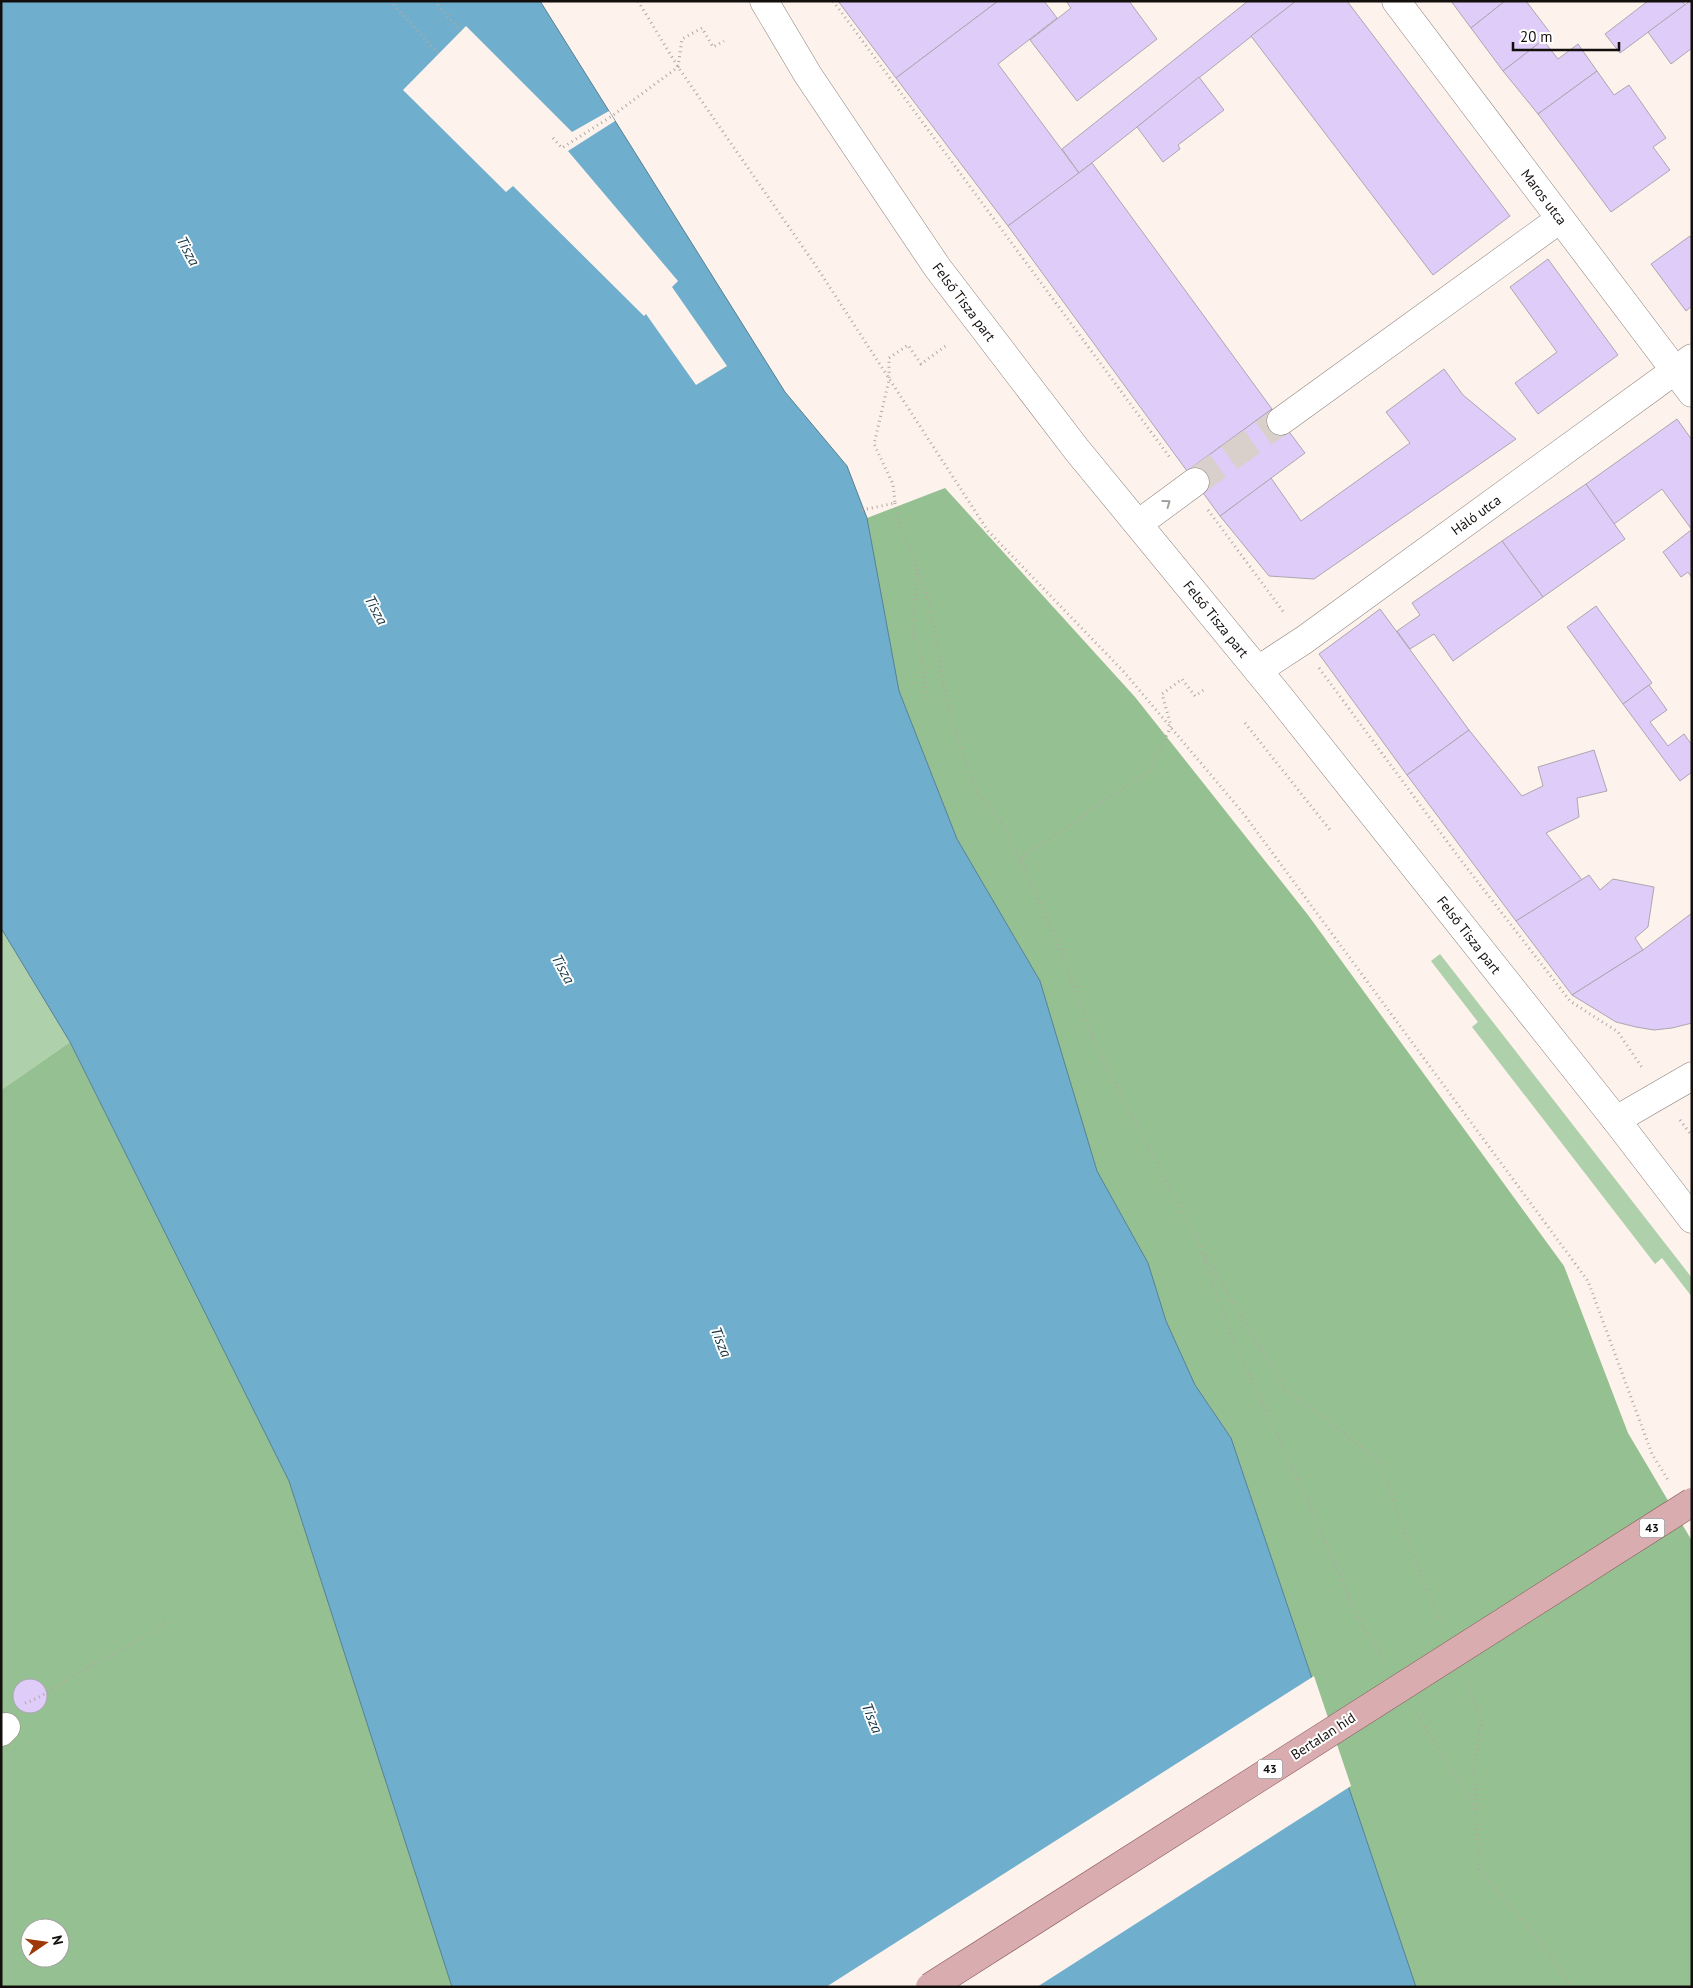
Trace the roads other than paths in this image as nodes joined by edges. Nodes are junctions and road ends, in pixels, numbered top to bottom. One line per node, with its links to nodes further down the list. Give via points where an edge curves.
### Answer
1 (764, 1): 8 (street, Felső Tisza part, via 808,75 937,267)
2 (1396, 1): 3 (street, Maros utca)
3 (1560, 219): 4 (street, Maros utca); 6 (street)
4 (1683, 364): 5 (street, Maros utca); 9 (street, Háló utca, via 1304,640)
5 (1692, 393)
6 (1281, 421)
7 (1193, 484): 8 (street, one-way to 7)
8 (1138, 524): 9 (street, Felső Tisza part)
9 (1258, 670): 11 (street, Felső Tisza part)
10 (1692, 1076): 11 (street)
11 (1616, 1120): 12 (street, Felső Tisza part)
12 (1692, 1219)
13 (1682, 1495): 14 (main road, Bertalan híd / 43, bridge)
14 (930, 1987)

